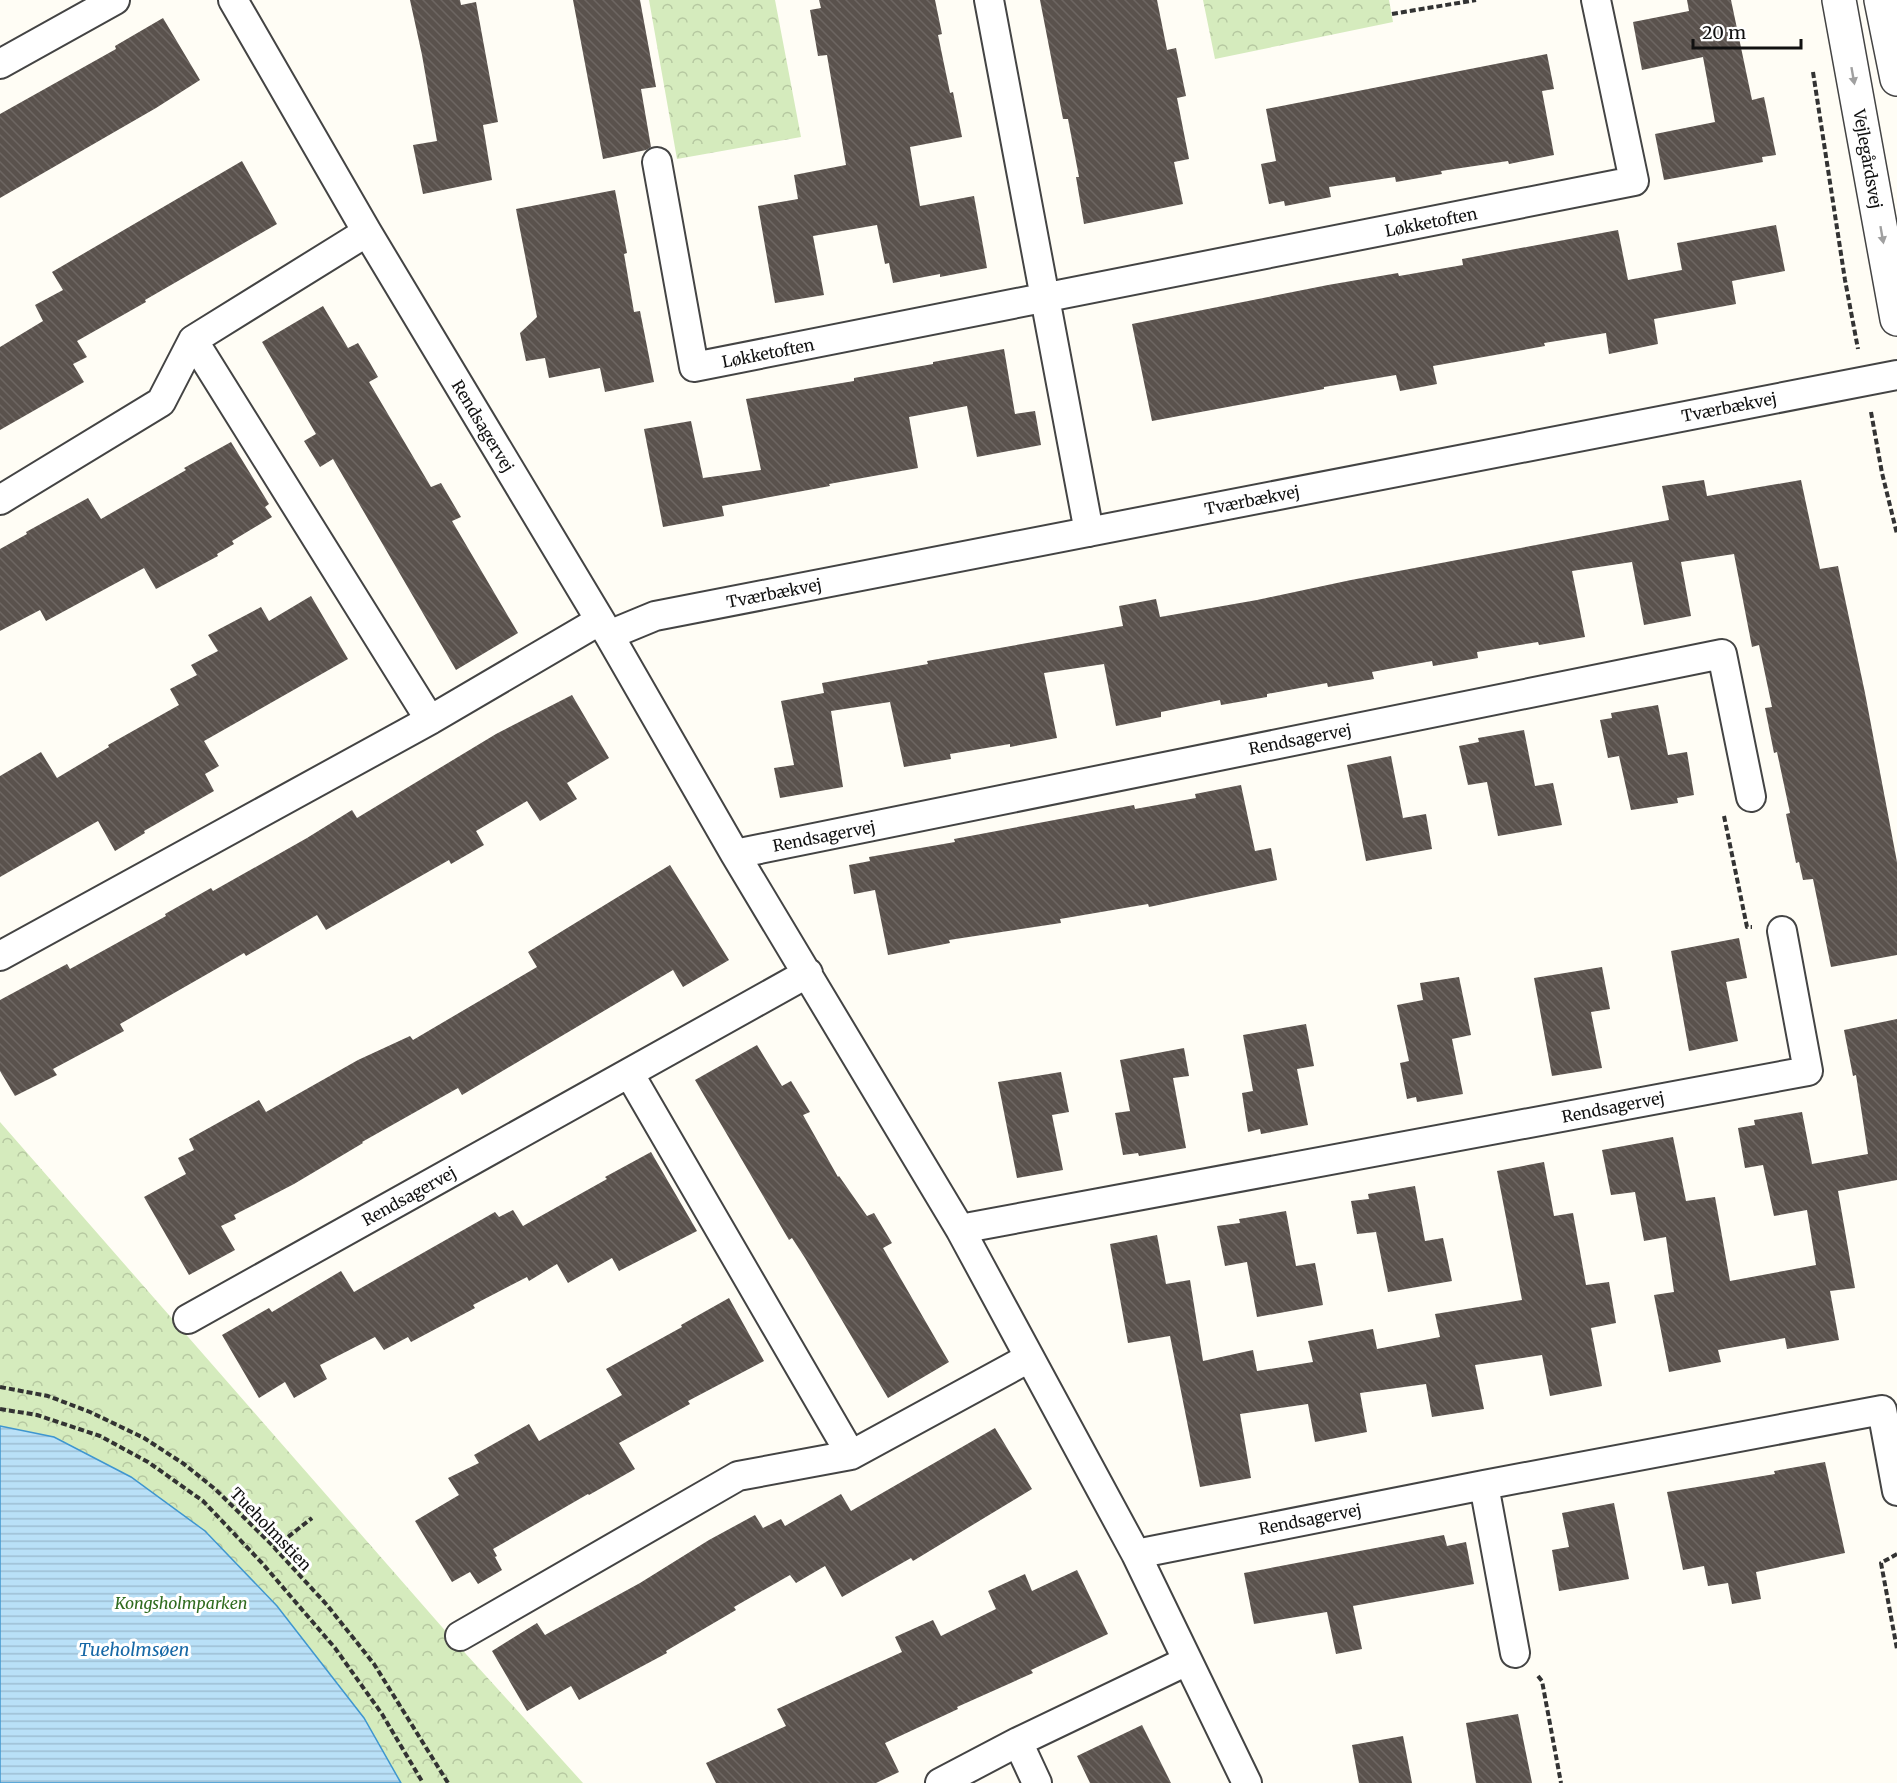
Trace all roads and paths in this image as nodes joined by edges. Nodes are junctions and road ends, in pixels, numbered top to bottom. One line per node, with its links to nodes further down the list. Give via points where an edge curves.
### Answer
1 (115, 0): 9 (street)
2 (233, 0): 13 (street, Rendsagervej)
3 (989, 0): 14 (street)
4 (1476, 0): 8 (path)
5 (1596, 0): 14 (street, Løkketoften, via 1634,181)
6 (1839, 0): 15 (street, Vejlegårdsvej, one-way to 15)
7 (1881, 0): 11 (street)
8 (1392, 14)
9 (0, 64)
10 (1813, 70): 18 (path, via 1845,280)
11 (1897, 79)
12 (657, 162): 14 (street, Løkketoften, via 694,368)
13 (367, 232): 16 (street); 22 (street, Rendsagervej)
14 (1046, 298): 20 (street)
15 (1897, 319)
16 (193, 340): 19 (street, via 161,402); 23 (street)
17 (1897, 375): 18 (street, Tværbækvej)
18 (1865, 381): 20 (street, Tværbækvej); 21 (path)
19 (0, 500)
20 (1089, 532): 22 (street, Tværbækvej)
21 (1897, 534)
22 (604, 628): 23 (street); 25 (street, Rendsagervej)
23 (430, 720): 27 (street)
24 (1750, 797): 25 (street, Rendsagervej, via 1722,654); 26 (path, via 1724,816 1747,927)
25 (735, 854): 28 (street, Rendsagervej)
26 (1782, 932): 30 (street, Rendsagervej, via 1808,1071)
27 (0, 956)
28 (808, 973): 29 (street, Rendsagervej); 30 (street, Rendsagervej)
29 (629, 1073): 31 (street, Rendsagervej); 35 (street)
30 (960, 1229): 32 (street, Rendsagervej)
31 (188, 1319)
32 (1029, 1358): 35 (street); 40 (street, Rendsagervej)
33 (0, 1387): 39 (path, Tueholmstien, via 48,1396 144,1438 215,1489)
34 (0, 1409): 47 (path, via 37,1415 100,1436 148,1462 203,1502 335,1648 382,1714)
35 (851, 1455): 42 (street, via 738,1476)
36 (1484, 1485): 37 (street, Rendsagervej, via 1882,1410); 40 (street, Rendsagervej); 44 (street)
37 (1897, 1491)
38 (312, 1518): 39 (path)
39 (274, 1548): 48 (path, Tueholmstien, via 374,1664)
40 (1136, 1554): 45 (street, Rendsagervej)
41 (1897, 1554): 43 (path, via 1881,1563)
42 (460, 1636)
43 (1897, 1649)
44 (1515, 1653): 52 (path, via 1542,1681)
45 (1187, 1661): 46 (street); 51 (street, Rendsagervej)
46 (1018, 1742): 49 (street); 50 (street)
47 (423, 1783)
48 (448, 1783)
49 (940, 1783)
50 (1036, 1783)
51 (1247, 1783)
52 (1561, 1783)

